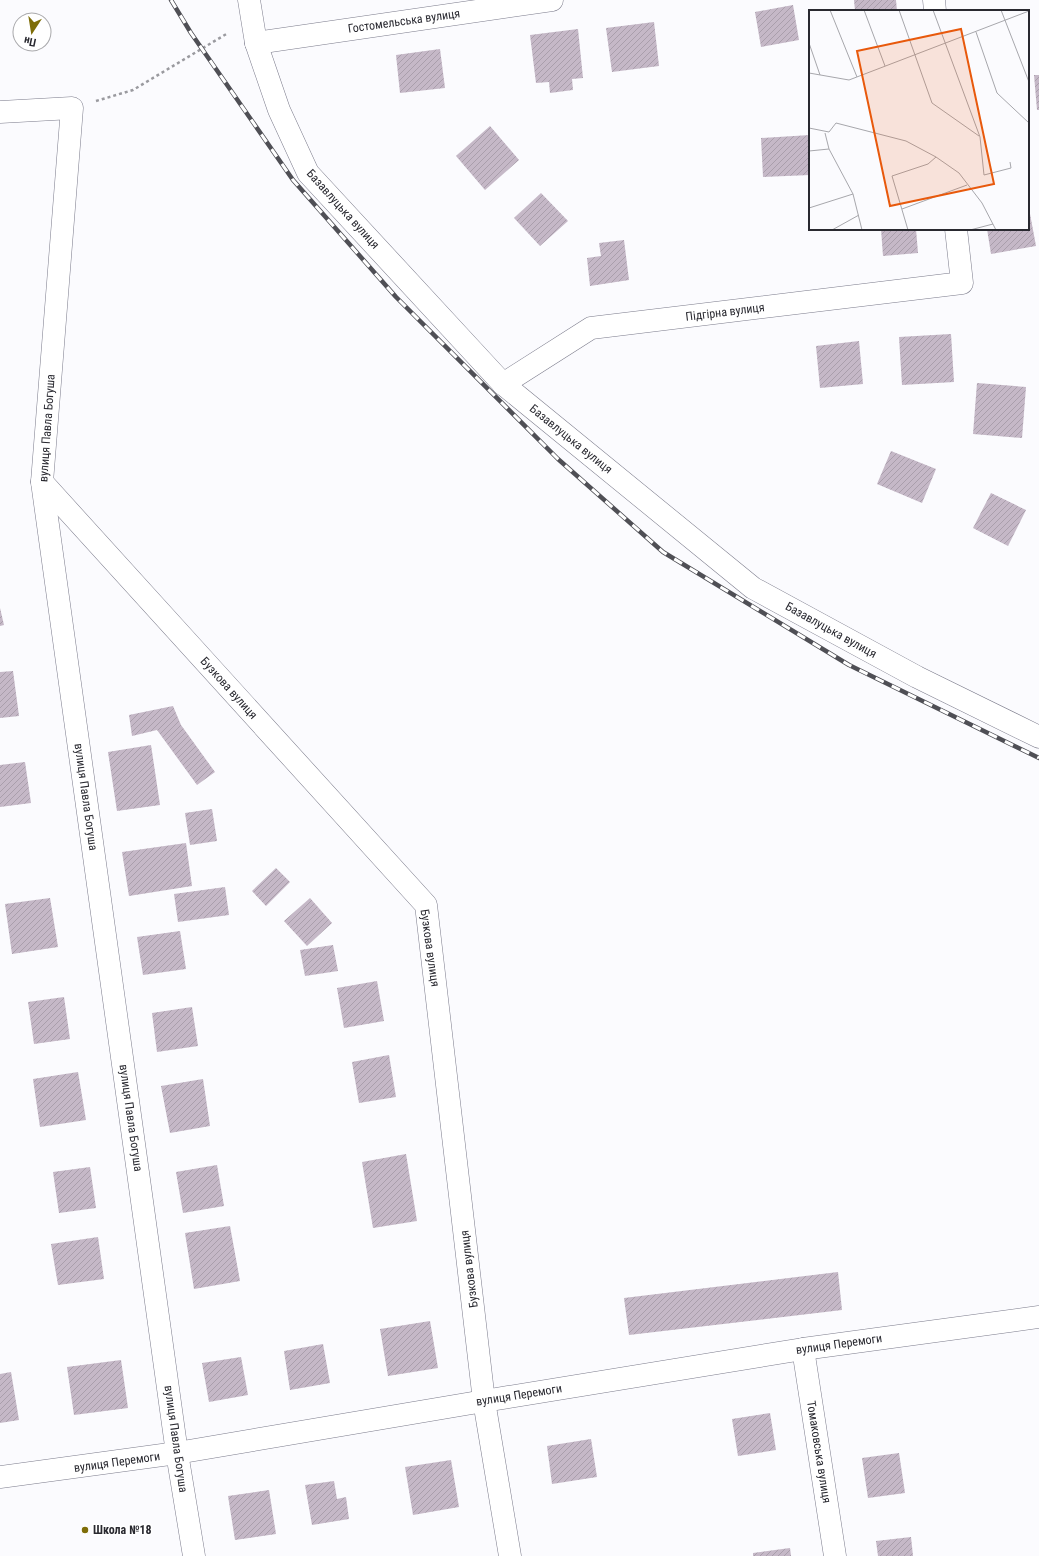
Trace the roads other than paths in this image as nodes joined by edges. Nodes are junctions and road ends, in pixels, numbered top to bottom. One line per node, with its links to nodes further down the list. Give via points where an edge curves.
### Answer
1 (552, 0): 5 (street, Гостомельська вулиця)
2 (934, 0): 4 (street)
3 (250, 9): 5 (street, Базавлуцька вулиця)
4 (935, 10)
5 (256, 43): 8 (street, Базавлуцька вулиця, via 279,110 308,172)
6 (0, 112): 9 (street, вулиця Павла Богуша, via 72,108)
7 (956, 230): 8 (street, Підгірна вулиця, via 962,283 591,328)
8 (503, 384): 10 (street, Базавлуцька вулиця, via 753,588 917,677)
9 (42, 482): 13 (street, Бузкова вулиця, via 426,905); 14 (street, вулиця Павла Богуша)
10 (1039, 737)
11 (1039, 1317): 12 (street, вулиця Перемоги)
12 (803, 1349): 13 (street, вулиця Перемоги); 18 (street, Томаковська вулиця)
13 (484, 1401): 14 (street, вулиця Перемоги); 17 (street, Бузкова вулиця)
14 (177, 1453): 15 (street, вулиця Перемоги); 16 (street, вулиця Павла Богуша)
15 (0, 1477)
16 (194, 1556)
17 (510, 1556)
18 (835, 1556)

